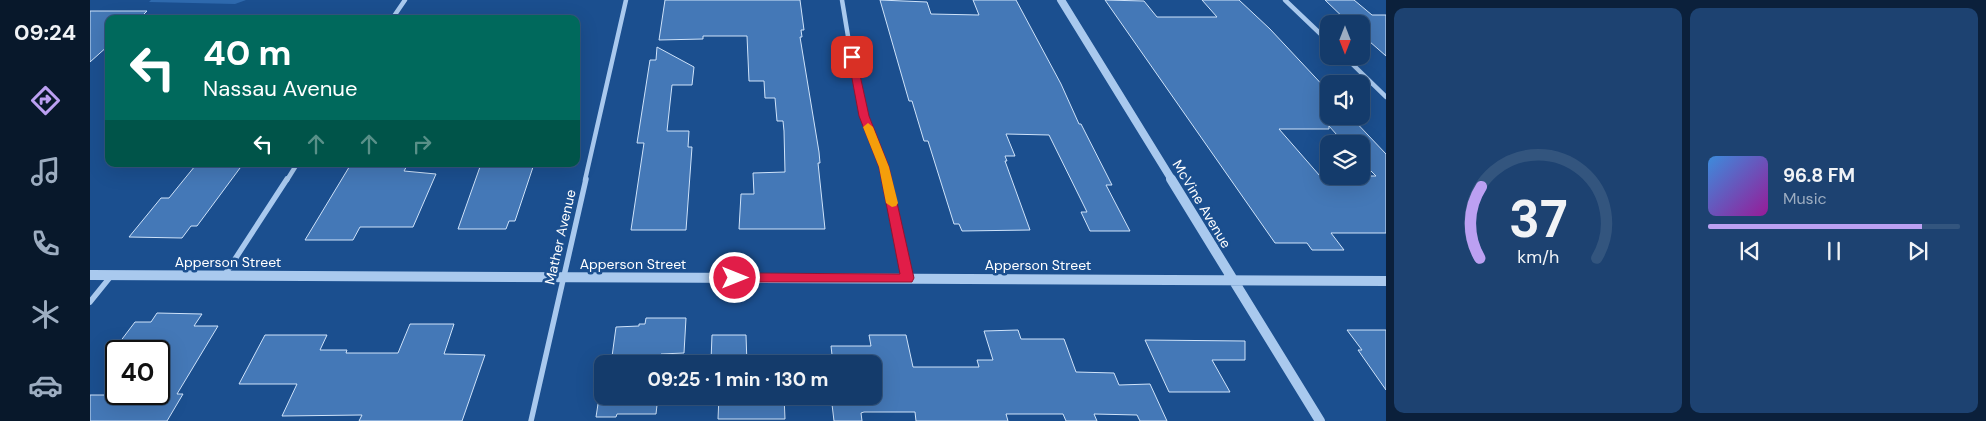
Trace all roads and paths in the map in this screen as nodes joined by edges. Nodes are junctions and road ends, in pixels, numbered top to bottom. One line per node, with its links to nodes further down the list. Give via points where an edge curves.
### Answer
1 (404, 0): 6 (street)
2 (626, 0): 14 (street, Mather Avenue)
3 (842, 0): 15 (street, via 861,104 884,167)
4 (1061, 0): 16 (street, McVine Avenue)
5 (1285, 0): 7 (street)
6 (395, 15)
7 (1320, 33)
8 (1353, 65): 9 (street)
9 (1386, 97)
10 (295, 167): 13 (street)
11 (90, 275): 12 (street, Apperson Street)
12 (111, 276): 13 (street, Apperson Street); 18 (street)
13 (224, 276): 14 (street, Apperson Street)
14 (562, 278): 15 (street, Apperson Street); 19 (street, Mather Avenue)
15 (907, 278): 16 (street, Apperson Street)
16 (1233, 280): 17 (street, Apperson Street); 20 (street, McVine Avenue)
17 (1386, 281)
18 (90, 302)
19 (531, 421)
20 (1320, 421)

